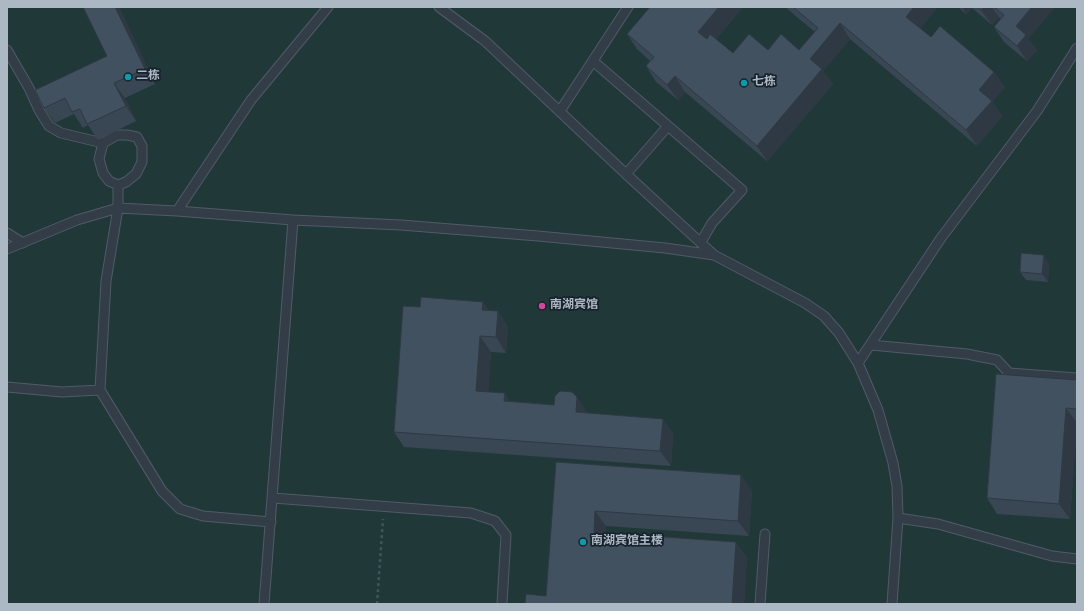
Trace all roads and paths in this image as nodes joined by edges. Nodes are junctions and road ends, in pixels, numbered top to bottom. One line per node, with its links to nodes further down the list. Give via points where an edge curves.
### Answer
1 (328, 7): 13 (lane, via 251,100)
2 (440, 7): 7 (lane, via 485,41)
3 (628, 7): 6 (lane)
4 (1077, 48): 20 (lane, via 1037,111 941,238)
5 (7, 50): 9 (lane, via 49,126 61,133)
6 (593, 61): 7 (lane); 8 (lane)
7 (560, 111): 10 (lane)
8 (668, 126): 10 (lane); 16 (lane, via 742,190 712,223)
9 (103, 143): 11 (lane, via 99,159 103,173 109,181); 11 (lane, via 117,135 127,135 137,137 142,146 142,162 136,174)
10 (626, 174): 16 (lane)
11 (118, 185): 12 (lane)
12 (118, 208): 13 (lane); 17 (lane, via 77,220); 24 (lane, via 106,281)
13 (177, 210): 14 (lane)
14 (293, 220): 19 (lane, via 401,225 665,248); 25 (lane)
15 (7, 233): 17 (lane)
16 (701, 242): 19 (lane)
17 (23, 243): 18 (lane)
18 (7, 249)
19 (714, 255): 21 (lane, via 806,303 824,316 839,333)
20 (871, 345): 21 (lane); 22 (lane, via 967,354 997,360 1009,373)
21 (858, 363): 27 (lane, via 878,410 893,463)
22 (1077, 378)
23 (7, 387): 24 (lane, via 62,392)
24 (100, 390): 28 (lane, via 162,491 180,509 204,516)
25 (273, 498): 26 (lane); 28 (lane)
26 (384, 506): 32 (path); 33 (lane, via 471,513 495,521 506,535)
27 (898, 518): 30 (lane, via 938,524 1052,556); 35 (lane)
28 (271, 522): 31 (lane)
29 (765, 534): 34 (lane)
30 (1077, 559)
31 (264, 604)
32 (377, 604)
33 (502, 604)
34 (760, 604)
35 (892, 604)

